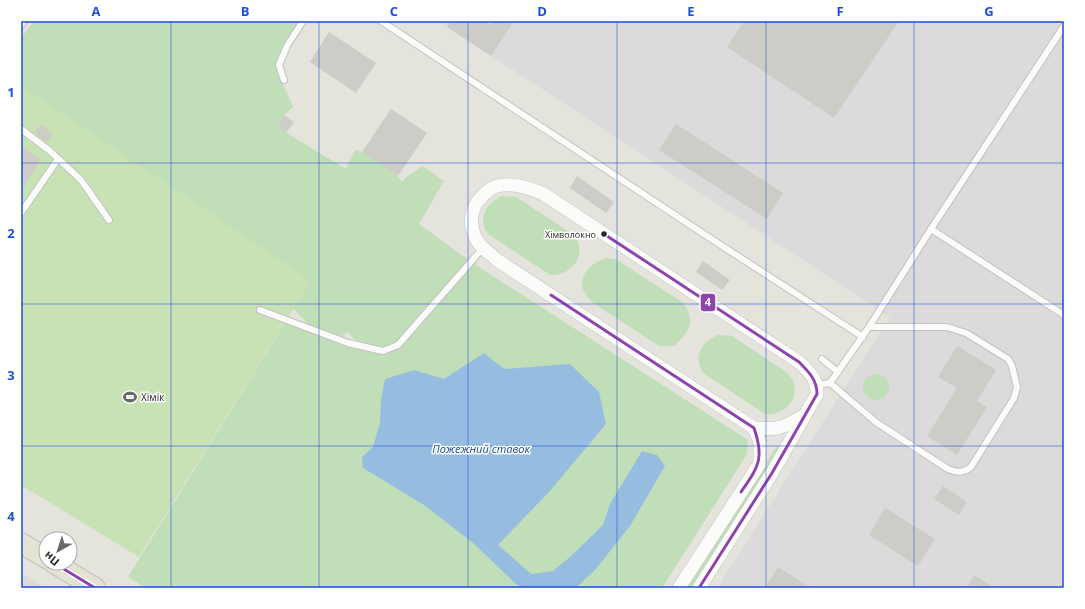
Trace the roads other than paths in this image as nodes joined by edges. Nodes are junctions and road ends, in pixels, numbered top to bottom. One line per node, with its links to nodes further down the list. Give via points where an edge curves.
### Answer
1 (24, 21): 4 (lane)
2 (303, 21): 6 (lane, via 278,65)
3 (381, 21): 16 (lane)
4 (21, 25)
5 (1064, 26): 11 (lane)
6 (284, 80)
7 (21, 129): 8 (lane)
8 (58, 159): 9 (lane); 10 (lane, via 81,180)
9 (21, 213)
10 (110, 220)
11 (931, 229): 14 (lane); 15 (lane)
12 (483, 248): 13 (lane, via 398,344 383,351 348,343); 19 (street, via 471,227 471,216 475,205 484,194 496,186 510,185 542,193 799,362); 21 (street, via 497,260)
13 (260, 310)
14 (1064, 316)
15 (869, 328): 16 (lane); 19 (lane, via 947,327 966,333 1008,359 1017,388 1014,398 972,467 964,472 948,469 876,423)
16 (863, 337): 18 (lane)
17 (822, 359): 18 (lane)
18 (838, 372): 19 (lane)
19 (824, 384): 20 (street)
20 (805, 415): 21 (street, via 786,426); 27 (street, via 772,473)
21 (754, 428): 26 (street, via 760,442 760,463)
22 (21, 544): 23 (main road)
23 (38, 554)
24 (67, 571): 25 (main road)
25 (95, 588)
26 (679, 588)
27 (699, 588)

